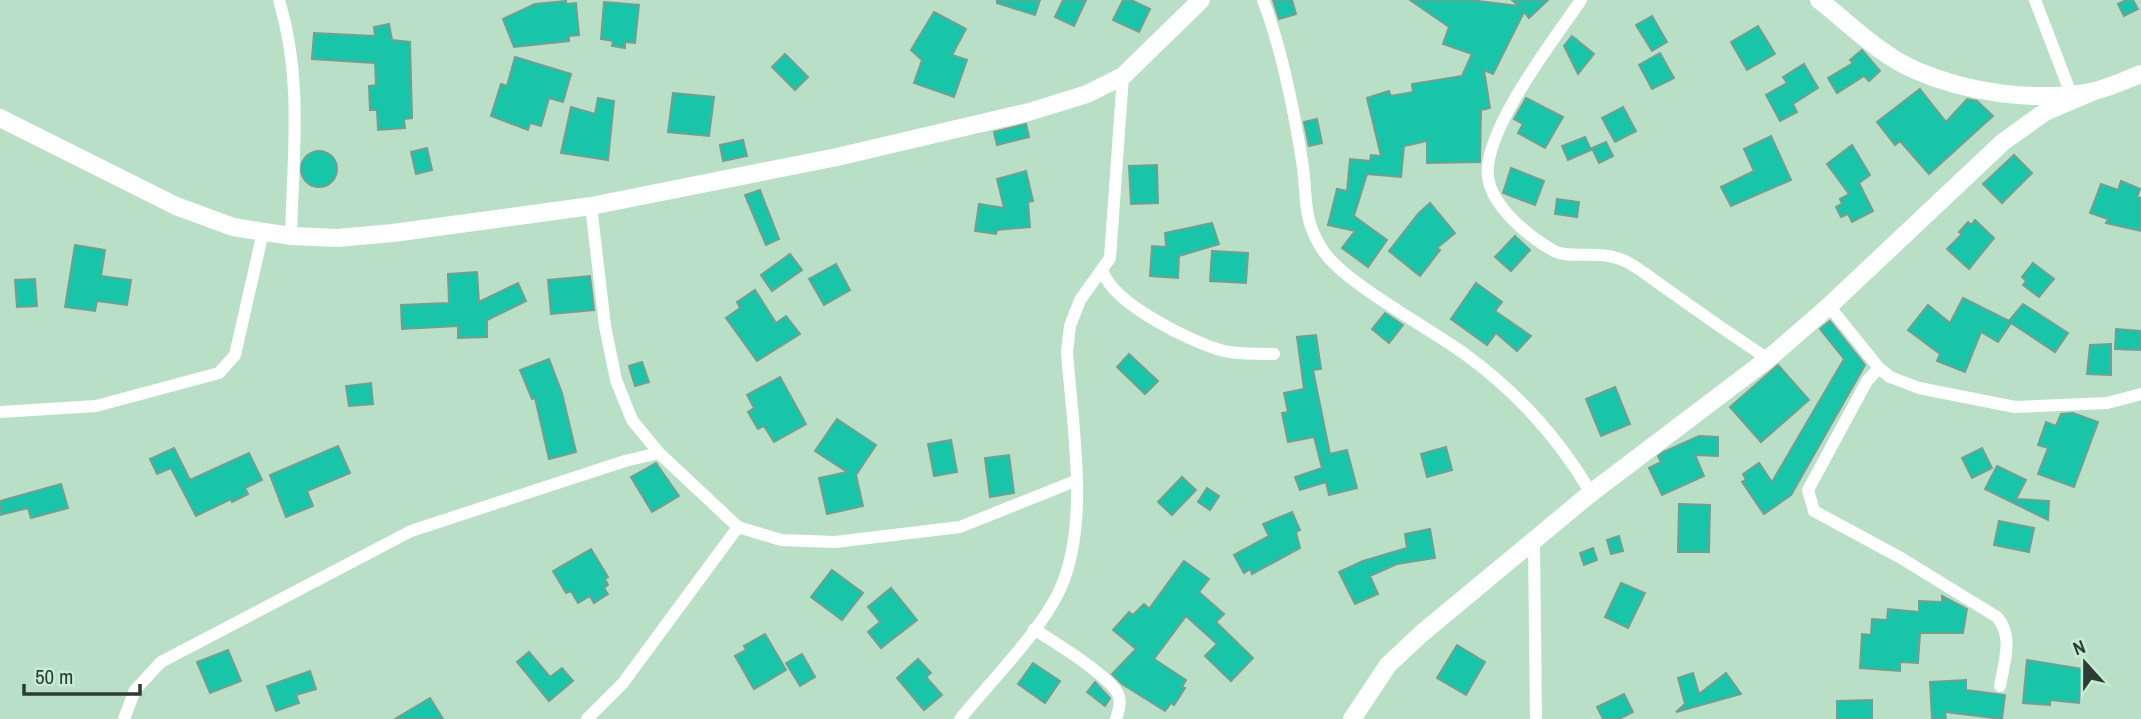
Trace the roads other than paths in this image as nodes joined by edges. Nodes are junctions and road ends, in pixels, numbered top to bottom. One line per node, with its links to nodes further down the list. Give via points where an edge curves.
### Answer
1 (279, 0): 14 (street, via 296,76)
2 (1201, 0): 8 (street)
3 (1263, 0): 24 (street, via 1302,163 1303,201 1310,229 1326,256 1505,386 1545,426)
4 (1581, 0): 18 (street, via 1515,97 1490,156 1487,175 1491,191 1521,227 1550,248 1559,253 1599,252 1627,262)
5 (1819, 0): 10 (street, via 1915,70 2015,95)
6 (2035, 0): 10 (street)
7 (2141, 74): 9 (street)
8 (1123, 76): 12 (street, via 1087,94 1028,112 837,157); 15 (street, via 1114,227)
9 (2092, 92): 10 (street); 16 (street, via 2045,112 2003,142)
10 (2071, 94)
11 (0, 118): 13 (street, via 176,206 233,227)
12 (591, 206): 14 (street, via 393,233); 22 (street, via 616,380 632,420)
13 (263, 232): 14 (street); 21 (street, via 235,355 219,373 96,406)
14 (290, 236)
15 (1103, 272): 17 (street, via 1122,296 1187,339 1226,352); 23 (street, via 1080,300 1070,326 1067,352)
16 (1829, 306): 18 (street); 19 (street)
17 (1273, 354)
18 (1768, 359): 24 (street)
19 (1879, 368): 20 (street, via 1919,388 2015,407 2107,403); 28 (street, via 1867,381 1808,490 1810,503 1814,511 1997,617 2005,627 2007,643)
20 (2141, 394)
21 (0, 412)
22 (659, 453): 25 (street); 29 (street, via 459,513 369,551 161,662 135,690)
23 (1075, 481): 25 (street, via 960,527 835,542 781,540); 27 (street, via 1078,517 1072,557 1061,589)
24 (1591, 493): 26 (street)
25 (738, 527): 30 (street, via 622,683)
26 (1534, 542): 33 (street, via 1388,665); 34 (street)
27 (1034, 628): 31 (street); 32 (street, via 1090,667 1116,692 1120,703)
28 (2000, 686)
29 (124, 719)
30 (587, 719)
31 (960, 719)
32 (1116, 719)
33 (1352, 719)
34 (1536, 719)

